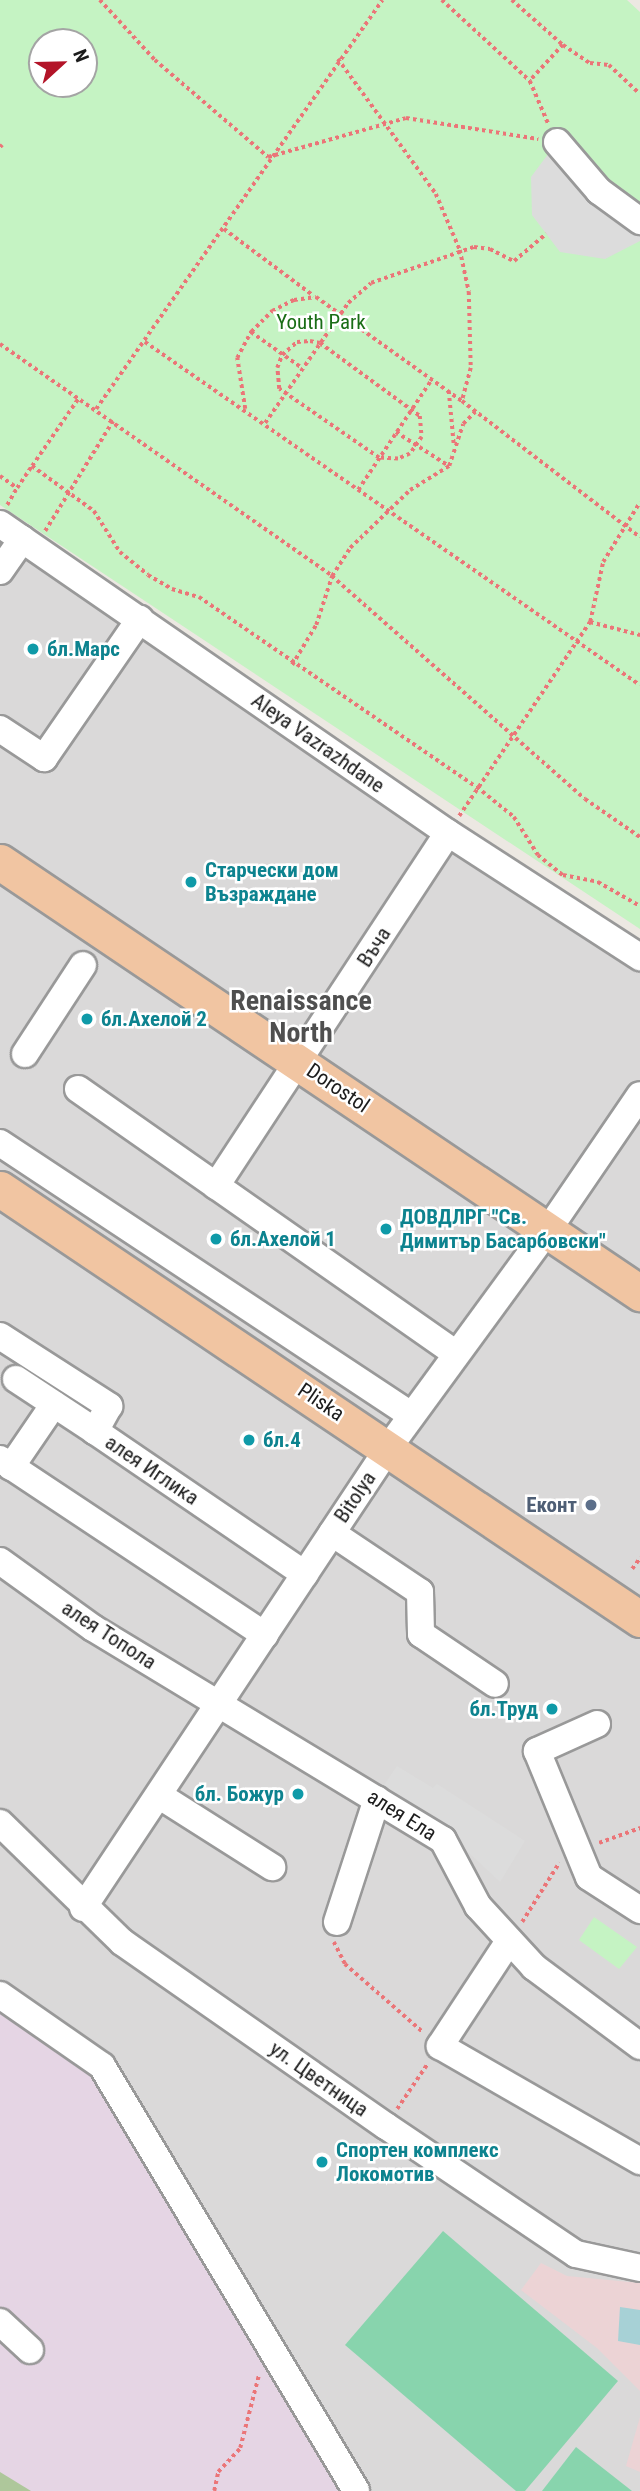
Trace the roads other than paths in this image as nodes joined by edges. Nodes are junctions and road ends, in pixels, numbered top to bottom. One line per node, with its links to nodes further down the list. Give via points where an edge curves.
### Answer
1 (557, 142): 2 (street, via 599,191)
2 (640, 221)
3 (0, 523): 4 (street, Aleya Vazrazhdane)
4 (28, 543): 5 (street); 6 (street, Aleya Vazrazhdane)
5 (0, 571)
6 (140, 619): 7 (street, via 44,758); 8 (street, Aleya Vazrazhdane)
7 (0, 729)
8 (448, 833): 10 (street, Aleya Vazrazhdane); 13 (street, Въча)
9 (0, 862): 13 (main road, Dorostol)
10 (640, 957)
11 (83, 965): 12 (street)
12 (25, 1054)
13 (300, 1061): 17 (street, Въча); 19 (main road, Dorostol)
14 (78, 1089): 17 (street)
15 (640, 1095): 19 (street, Bitolya)
16 (0, 1143): 25 (street)
17 (216, 1186): 22 (street)
18 (0, 1189): 27 (main road, Pliska)
19 (548, 1230): 20 (main road, Dorostol); 22 (street, Bitolya)
20 (640, 1293)
21 (0, 1336): 26 (street, алея Иглика, via 109,1406)
22 (455, 1353): 25 (street, Bitolya)
23 (16, 1379): 24 (street)
24 (54, 1404): 26 (street); 28 (street)
25 (411, 1415): 27 (street, Bitolya)
26 (95, 1431): 31 (street, алея Иглика)
27 (389, 1447): 29 (street, Bitolya); 32 (main road, Pliska)
28 (6, 1463): 33 (street)
29 (332, 1533): 31 (street, Bitolya); 34 (street, via 419,1592 421,1634)
30 (0, 1562): 35 (street, алея Топола, via 93,1628)
31 (304, 1574): 33 (street, Bitolya)
32 (640, 1619)
33 (265, 1635): 35 (street, Bitolya)
34 (495, 1684)
35 (220, 1704): 37 (street, Bitolya); 38 (street, алея Ела)
36 (597, 1724): 42 (street, via 537,1751 589,1877)
37 (160, 1796): 40 (street); 41 (street, Bitolya)
38 (377, 1799): 43 (street); 44 (street, алея Ела, via 443,1840 478,1906)
39 (0, 1824): 41 (street, ул. Цветница)
40 (272, 1867)
41 (83, 1908): 48 (street, ул. Цветница, via 122,1942 576,2254)
42 (640, 1910)
43 (337, 1922)
44 (509, 1941): 46 (street, алея Ела, via 534,1967); 47 (street, via 440,2046)
45 (0, 1995): 51 (street, via 102,2066)
46 (640, 2046)
47 (640, 2161)
48 (640, 2268)
49 (0, 2322): 50 (street)
50 (30, 2350)
51 (356, 2491)

